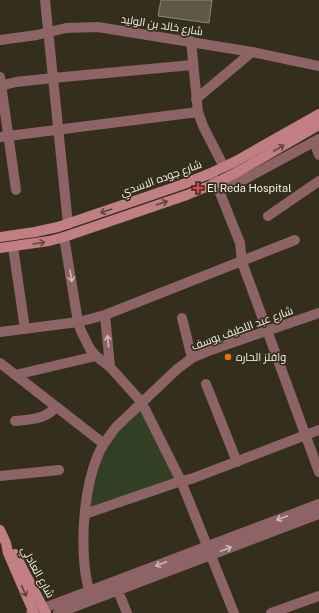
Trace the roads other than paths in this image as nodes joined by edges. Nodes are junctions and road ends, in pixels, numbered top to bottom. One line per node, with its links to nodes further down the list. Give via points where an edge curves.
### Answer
1 (44, 0): 2 (street)
2 (48, 32): 3 (street, شارع خالد بن الوليد); 4 (street, شارع خالد بن الوليد, via 66,28 98,28); 8 (street)
3 (0, 40)
4 (191, 42): 5 (street, شارع خالد بن الوليد); 6 (street)
5 (252, 52): 7 (street, شارع خالد بن الوليد); 10 (street)
6 (192, 65): 8 (street); 10 (street)
7 (319, 66)
8 (53, 78): 9 (street); 14 (street)
9 (0, 83): 15 (street)
10 (196, 99): 11 (street)
11 (198, 112): 14 (street); 18 (street)
12 (319, 114): 18 (main road, شارع جوده الاسدي)
13 (319, 125): 21 (main road, one-way to 13)
14 (58, 130): 15 (street); 24 (street)
15 (4, 136): 22 (street)
16 (317, 140): 17 (street); 21 (street, via 243,180 230,184)
17 (319, 154)
18 (224, 167): 19 (main road, شارع جوده الاسدي)
19 (211, 173): 21 (street); 24 (main road, شارع جوده الاسدي, one-way to 24)
20 (319, 181): 23 (street)
21 (216, 183): 26 (main road, one-way to 21); 30 (street, via 240,243)
22 (16, 190)
23 (268, 216)
24 (68, 224): 25 (main road, شارع جوده الاسدي)
25 (0, 237)
26 (64, 237): 28 (main road, one-way to 26); 34 (street, one-way to 34)
27 (295, 240): 30 (street)
28 (14, 247): 29 (main road); 35 (street)
29 (0, 248)
30 (242, 262): 32 (street); 36 (street)
31 (319, 313): 36 (street, شارع عبد اللطيف يوسف)
32 (105, 315): 34 (street); 41 (street, one-way to 32)
33 (182, 318): 39 (street)
34 (78, 322): 35 (street); 38 (street, via 85,340)
35 (25, 329): 37 (street)
36 (266, 331): 39 (street, شارع عبد اللطيف يوسف); 48 (street)
37 (0, 332)
38 (96, 356): 41 (street); 42 (street)
39 (192, 358): 44 (street, شارع عبد اللطيف يوسف)
40 (0, 363): 42 (street)
41 (110, 367): 44 (street)
42 (15, 374): 45 (street)
43 (206, 384): 50 (street)
44 (141, 402): 49 (street, شارع عبد اللطيف يوسف, via 116,427); 54 (street)
45 (56, 406): 46 (street, via 40,418); 49 (street)
46 (14, 420)
47 (319, 430): 48 (street)
48 (306, 435): 50 (street); 52 (street)
49 (104, 444): 56 (street, شارع عبد اللطيف يوسف, via 94,466)
50 (237, 462): 54 (street)
51 (59, 470): 53 (street)
52 (319, 472)
53 (0, 476)
54 (181, 481): 56 (street); 60 (street)
55 (319, 504): 60 (street, one-way to 60)
56 (85, 514): 62 (street, شارع عبد اللطيف يوسف, via 84,562)
57 (319, 514): 60 (street, one-way to 57)
58 (0, 530): 59 (main road, شارع العادلي)
59 (3, 544): 65 (main road, شارع العادلي, via 13,551); 66 (main road, شارع العادلي, one-way to 66)
60 (209, 550): 61 (street); 62 (street, one-way to 62); 69 (street)
61 (118, 591): 62 (street); 68 (street)
62 (91, 596): 65 (street); 67 (street)
63 (319, 596): 64 (street)
64 (294, 609): 70 (street)
65 (45, 611): 66 (street)
66 (33, 613)
67 (58, 613)
68 (127, 613)
69 (234, 613)
70 (271, 613)

